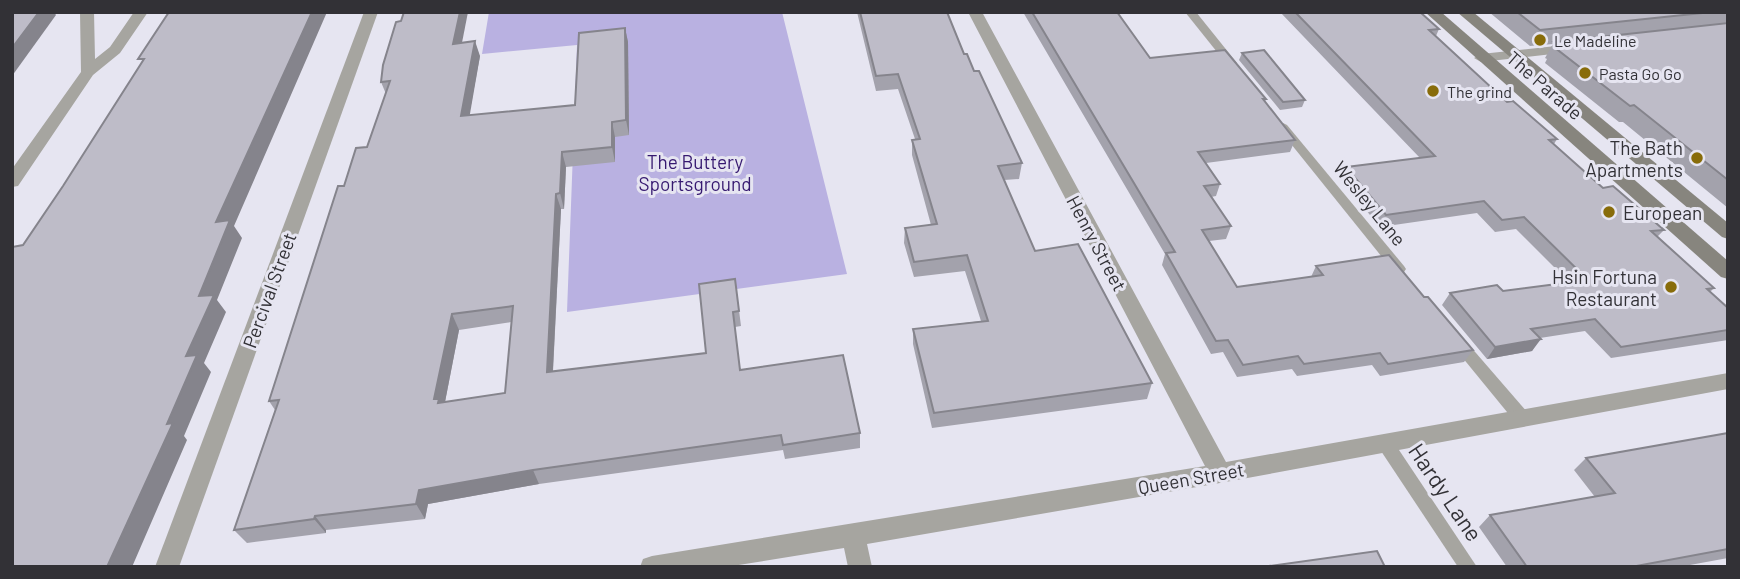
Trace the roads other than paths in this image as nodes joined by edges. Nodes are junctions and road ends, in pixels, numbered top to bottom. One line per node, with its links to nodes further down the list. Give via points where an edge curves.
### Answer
1 (86, 12): 11 (street)
2 (141, 12): 11 (street, via 115,50)
3 (371, 12): 24 (street, Percival Street)
4 (975, 12): 22 (street, Henry Street)
5 (1190, 12): 12 (lane)
6 (1432, 12): 10 (main road, The Parade)
7 (1464, 12): 9 (main road, The Parade)
8 (1584, 47): 9 (street)
9 (1515, 54): 10 (street); 15 (main road, The Parade)
10 (1481, 58): 16 (main road, The Parade)
11 (89, 72): 14 (street)
12 (1242, 77)
13 (1278, 120): 17 (lane, Wesley Lane)
14 (12, 182)
15 (1728, 233)
16 (1728, 272)
17 (1409, 281)
18 (1453, 335): 20 (lane)
19 (1728, 381): 20 (street, Queen Street)
20 (1522, 418): 21 (street, Queen Street)
21 (1385, 443): 22 (street, Queen Street); 27 (lane, Hardy Lane)
22 (1220, 473): 23 (street, Queen Street)
23 (854, 537): 25 (street, Queen Street); 26 (street)
24 (167, 567)
25 (652, 567)
26 (860, 567)
27 (1468, 567)

